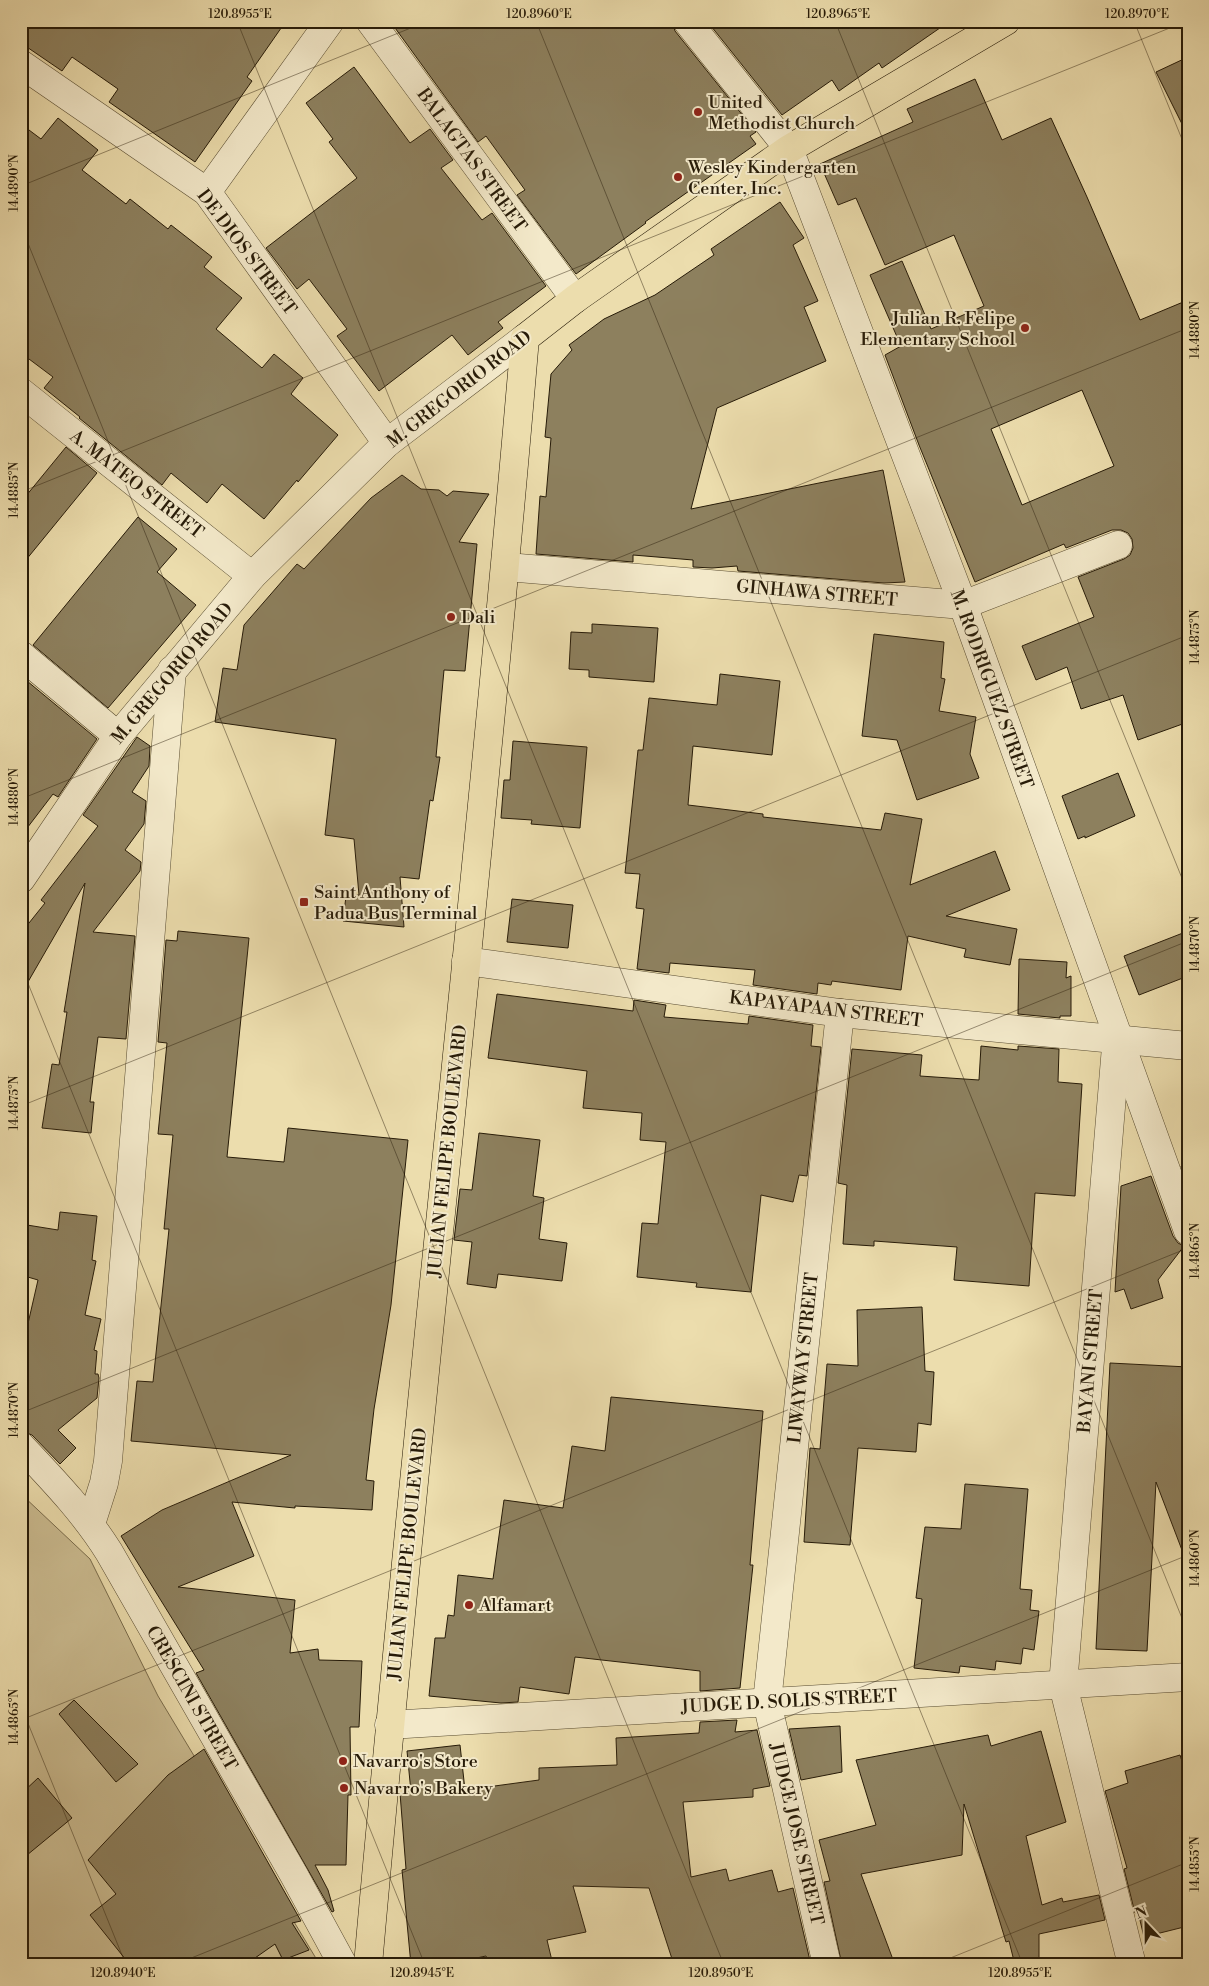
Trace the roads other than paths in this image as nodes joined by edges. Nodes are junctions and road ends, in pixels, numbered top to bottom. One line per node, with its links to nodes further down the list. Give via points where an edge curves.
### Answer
1 (330, 21): 7 (street)
2 (370, 21): 8 (street, BALAGTAS STREET)
3 (688, 21): 6 (street, M. RODRIGUEZ STREET)
4 (1006, 21): 6 (main road, M. GREGORIO ROAD)
5 (21, 64): 7 (street, DE DIOS STREET)
6 (789, 149): 8 (main road, M. GREGORIO ROAD); 15 (street, M. RODRIGUEZ STREET)
7 (206, 192): 11 (street, DE DIOS STREET)
8 (575, 299): 9 (main road, M. GREGORIO ROAD)
9 (525, 338): 11 (street, M. GREGORIO ROAD); 13 (main road, JULIAN FELIPE BOULEVARD)
10 (21, 392): 14 (street, A. MATEO STREET)
11 (387, 443): 14 (street, M. GREGORIO ROAD)
12 (1118, 545): 15 (street, GINHAWA STREET)
13 (506, 567): 15 (street, GINHAWA STREET); 20 (main road, JULIAN FELIPE BOULEVARD)
14 (252, 576): 17 (street, M. GREGORIO ROAD)
15 (963, 605): 22 (street, M. RODRIGUEZ STREET)
16 (21, 655): 18 (street)
17 (172, 670): 18 (street, M. GREGORIO ROAD); 26 (street, via 108,1461)
18 (118, 736): 19 (street, M. GREGORIO ROAD)
19 (21, 879)
20 (466, 961): 21 (street, KAPAYAPAAN STREET); 30 (main road, JULIAN FELIPE BOULEVARD)
21 (840, 1013): 22 (street, KAPAYAPAAN STREET); 29 (street, LIWAYWAY STREET)
22 (1117, 1038): 23 (street, KAPAYAPAAN STREET); 24 (street, M. RODRIGUEZ STREET); 28 (street, BAYANI STREET)
23 (1188, 1046)
24 (1188, 1231)
25 (21, 1446): 26 (street, CRESCINI STREET)
26 (92, 1524): 31 (street, CRESCINI STREET)
27 (1188, 1677): 28 (street, JUDGE D. SOLIS STREET)
28 (1063, 1685): 29 (street, JUDGE D. SOLIS STREET); 34 (street, BAYANI STREET)
29 (767, 1702): 30 (street, JUDGE D. SOLIS STREET); 33 (street, JUDGE JOSE STREET)
30 (390, 1725): 32 (main road, JULIAN FELIPE BOULEVARD)
31 (343, 1965)
32 (368, 1965)
33 (827, 1965)
34 (1132, 1965)

